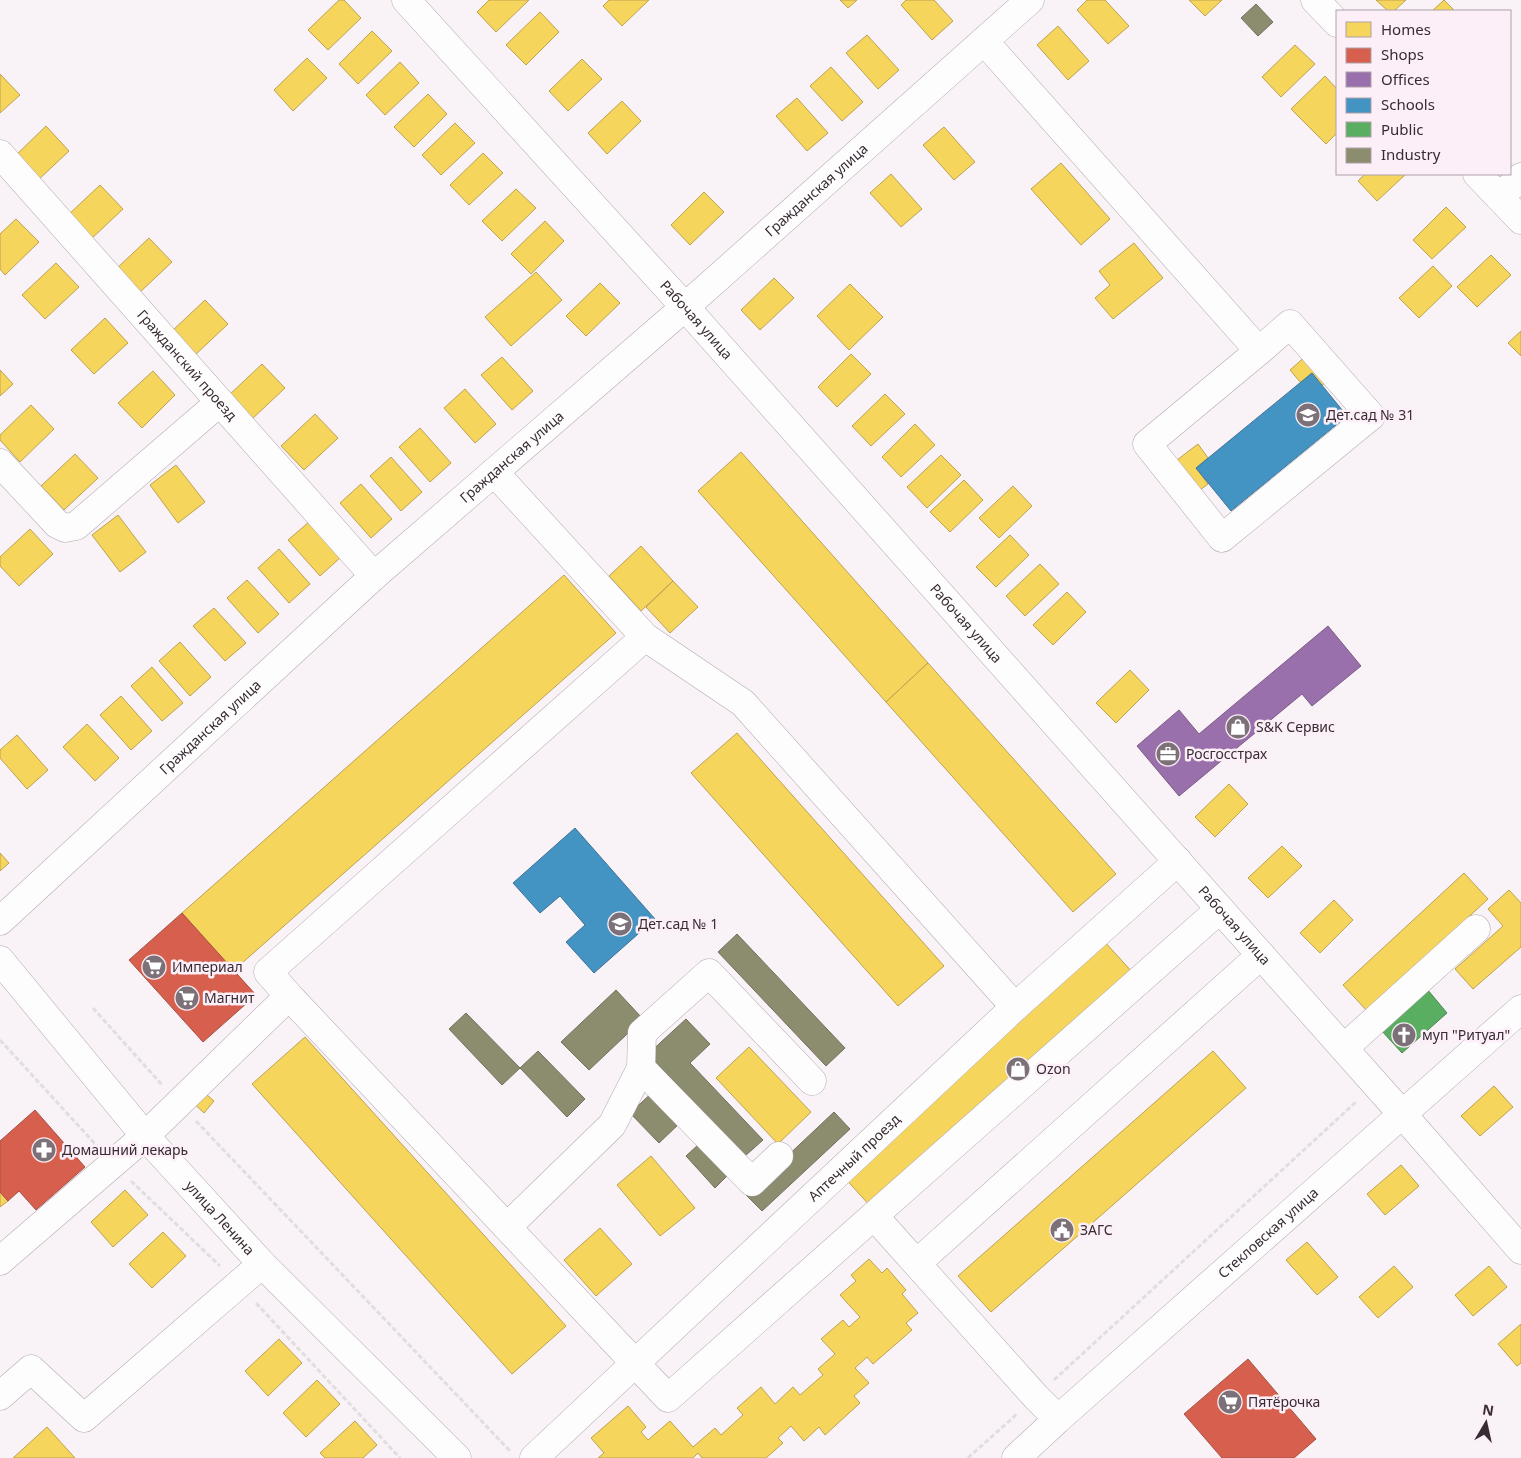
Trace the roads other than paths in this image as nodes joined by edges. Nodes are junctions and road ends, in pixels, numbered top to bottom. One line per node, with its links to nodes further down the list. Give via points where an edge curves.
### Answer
1 (406, 0): 11 (street, Рабочая улица)
2 (1030, 0): 5 (street, Гражданская улица)
3 (1315, 0): 4 (street)
4 (1336, 22)
5 (984, 41): 11 (street, Гражданская улица); 12 (street)
6 (0, 154): 13 (street, Гражданский проезд)
7 (1479, 175): 9 (street)
8 (1521, 177): 9 (street)
9 (1499, 197): 10 (street)
10 (1521, 220)
11 (685, 306): 15 (street, Гражданская улица); 18 (street, Рабочая улица)
12 (1259, 351): 12 (street, via 1290,324 1372,416 1222,538 1147,444)
13 (220, 402): 14 (street, via 76,526 65,528 57,524); 16 (street, Гражданский проезд)
14 (0, 463)
15 (494, 472): 16 (street, Гражданская улица); 17 (street)
16 (374, 576): 20 (street, Гражданская улица)
17 (644, 637): 24 (street, via 268,972); 25 (street, via 743,704)
18 (1178, 861): 19 (street, Рабочая улица); 25 (street, Аптечный проезд)
19 (1220, 909): 22 (street, Рабочая улица); 33 (street)
20 (0, 921)
21 (1476, 929): 27 (street)
22 (1261, 955): 27 (street, Рабочая улица); 37 (street)
23 (0, 960): 31 (street, улица Ленина)
24 (288, 996): 31 (street); 34 (street)
25 (1016, 1007): 39 (street, Аптечный проезд)
26 (1521, 1009): 30 (street, Стекловская улица)
27 (1344, 1048): 30 (street, Рабочая улица)
28 (641, 1068): 29 (street, via 642,1033 709,973); 32 (street, via 752,1182); 34 (street, via 612,1125)
29 (812, 1081)
30 (1403, 1114): 35 (street, Рабочая улица); 41 (street, Стекловская улица)
31 (145, 1136): 36 (street); 38 (street, улица Ленина)
32 (779, 1156)
33 (874, 1216): 37 (street); 39 (street, via 668,1398)
34 (506, 1227): 39 (street)
35 (1521, 1250)
36 (0, 1261)
37 (917, 1263): 41 (street)
38 (262, 1264): 40 (street, via 84,1418 31,1369); 42 (street, улица Ленина)
39 (634, 1363): 43 (street, Аптечный проезд)
40 (0, 1396)
41 (1058, 1419): 44 (street, Стекловская улица)
42 (457, 1458)
43 (534, 1458)
44 (1016, 1458)

